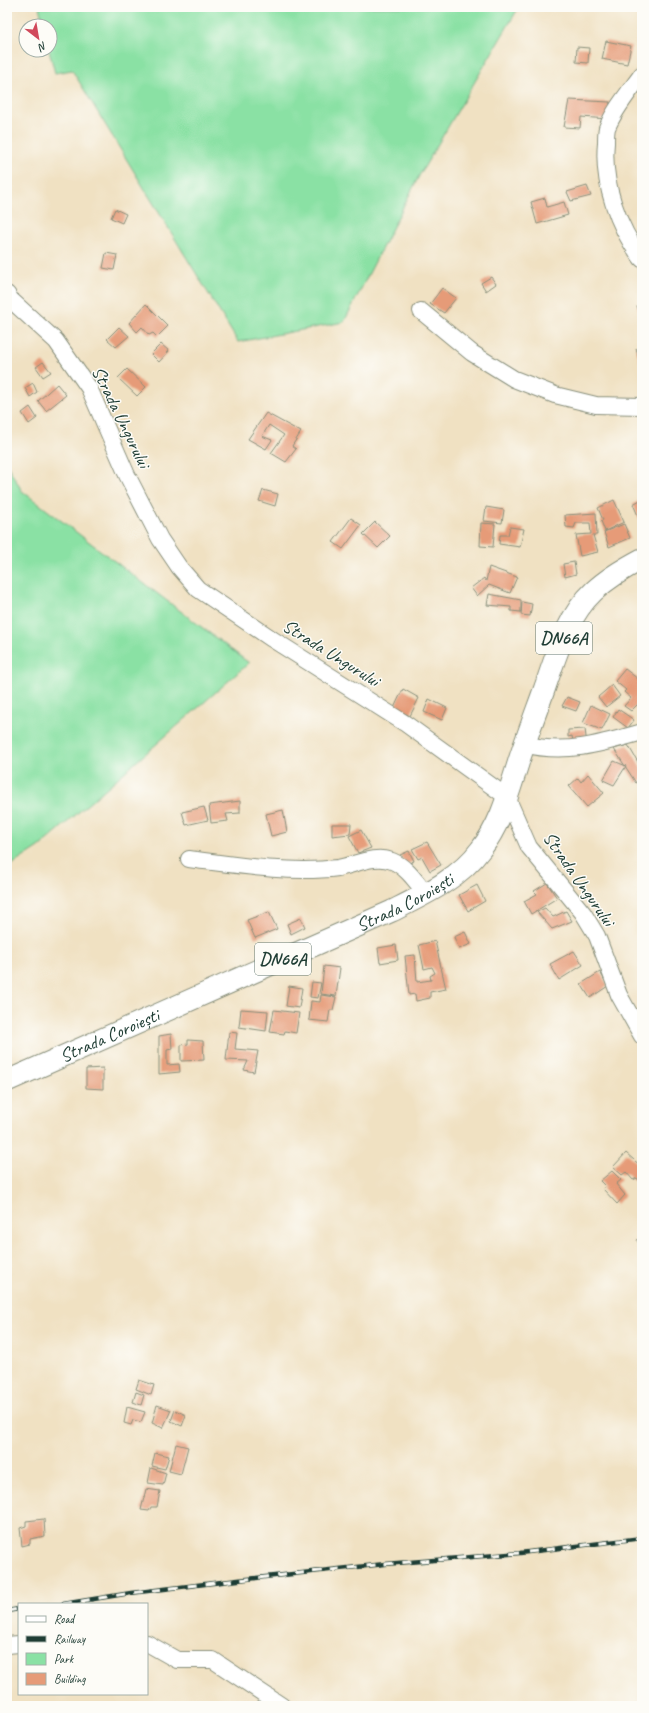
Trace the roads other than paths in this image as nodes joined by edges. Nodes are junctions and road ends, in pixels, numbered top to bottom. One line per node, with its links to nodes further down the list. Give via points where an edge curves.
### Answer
1 (642, 74): 2 (street, via 607,128 604,161 621,224)
2 (642, 259)
3 (7, 294): 9 (street, Strada Ungurului, via 56,341 89,388 127,475 160,539 178,567 198,589)
4 (421, 311): 5 (street, via 472,353 514,379 555,395 596,405)
5 (642, 406)
6 (642, 559): 8 (main road, Strada Coroiești / DN66A, via 599,587 587,598 576,614 561,643)
7 (639, 733): 8 (street, via 601,744 566,749 546,749)
8 (524, 744): 9 (main road, Strada Coroiești / DN66A)
9 (510, 790): 11 (main road, Strada Coroiești / DN66A, via 498,820 481,850 453,876); 12 (street, Strada Ungurului, via 529,847 583,913 596,936 619,994)
10 (189, 859): 11 (street, via 300,869 337,868 378,858 392,861 409,873)
11 (426, 894): 13 (main road, Strada Coroiești / DN66A)
12 (642, 1036)
13 (7, 1081)
14 (148, 1643): 17 (street, via 177,1660 213,1660)
15 (18, 1644): 16 (street)
16 (7, 1645)
17 (282, 1706)

